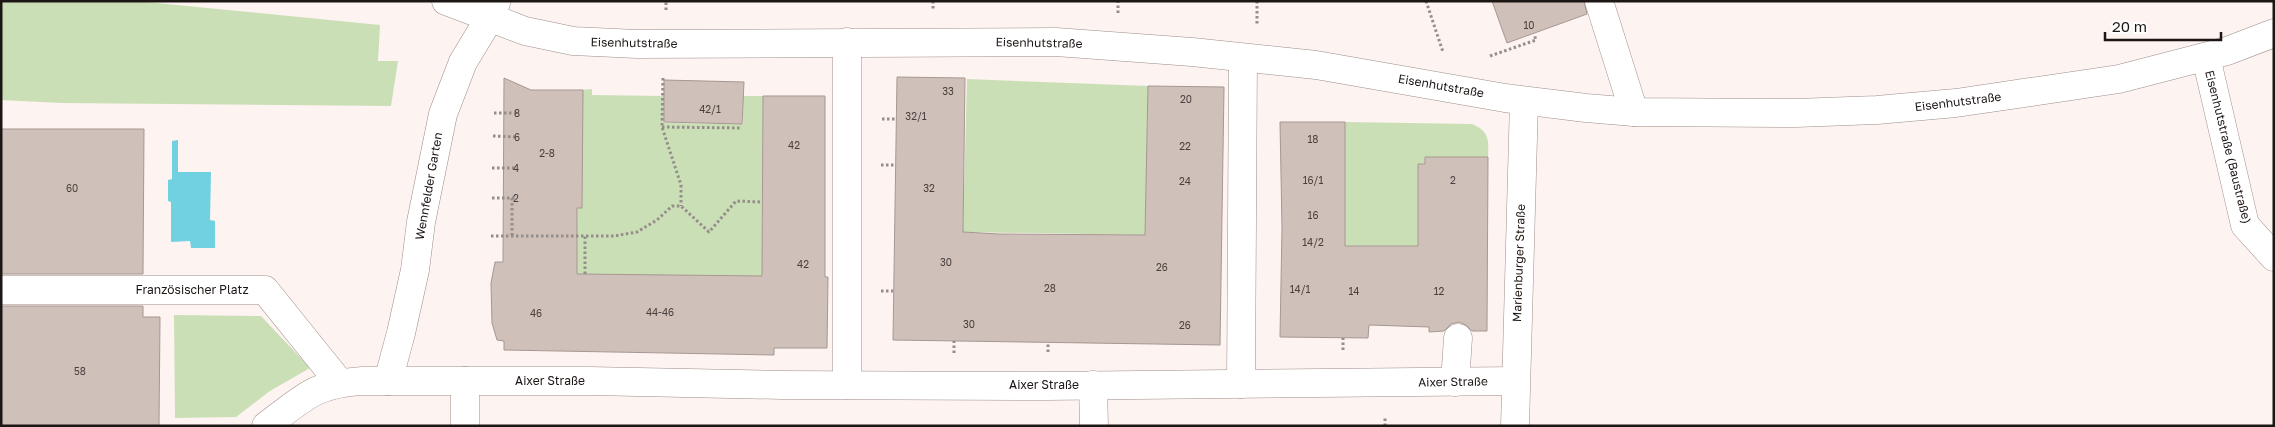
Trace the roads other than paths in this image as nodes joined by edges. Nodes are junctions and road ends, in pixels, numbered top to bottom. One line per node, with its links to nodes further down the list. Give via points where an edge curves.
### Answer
1 (446, 1): 3 (street, Eisenhutstraße)
2 (1599, 1): 9 (street)
3 (493, 10): 5 (street, Eisenhutstraße, via 525,31 573,41 637,44); 13 (street, Wennfelder Garten, via 462,62 443,114 415,270)
4 (2274, 33): 6 (street, Eisenhutstraße)
5 (846, 42): 7 (street, Eisenhutstraße, via 1056,42); 19 (street)
6 (2206, 57): 9 (street, Eisenhutstraße, via 2119,79 1956,103 1796,113); 10 (street, Eisenhutstraße (Baustraße), via 2245,225)
7 (1242, 58): 8 (street, Eisenhutstraße, via 1316,65); 18 (street)
8 (1524, 101): 9 (street, Eisenhutstraße); 15 (street, Marienburger Straße)
9 (1634, 112)
10 (2274, 257)
11 (1, 290): 16 (street, Französischer Platz, via 264,290)
12 (1458, 338): 17 (street)
13 (388, 381): 14 (street, Aixer Straße); 16 (street, Aixer Straße)
14 (465, 381): 19 (street, Aixer Straße); 22 (street)
15 (1515, 381): 17 (street, Aixer Straße); 24 (street, Marienburger Straße)
16 (339, 382): 21 (street, Aixer Straße, via 306,395)
17 (1455, 382): 18 (street, Aixer Straße)
18 (1241, 384): 20 (street, Aixer Straße)
19 (847, 385): 20 (street, Aixer Straße)
20 (1093, 385): 23 (street)
21 (266, 426)
22 (465, 426)
23 (1094, 426)
24 (1515, 426)

